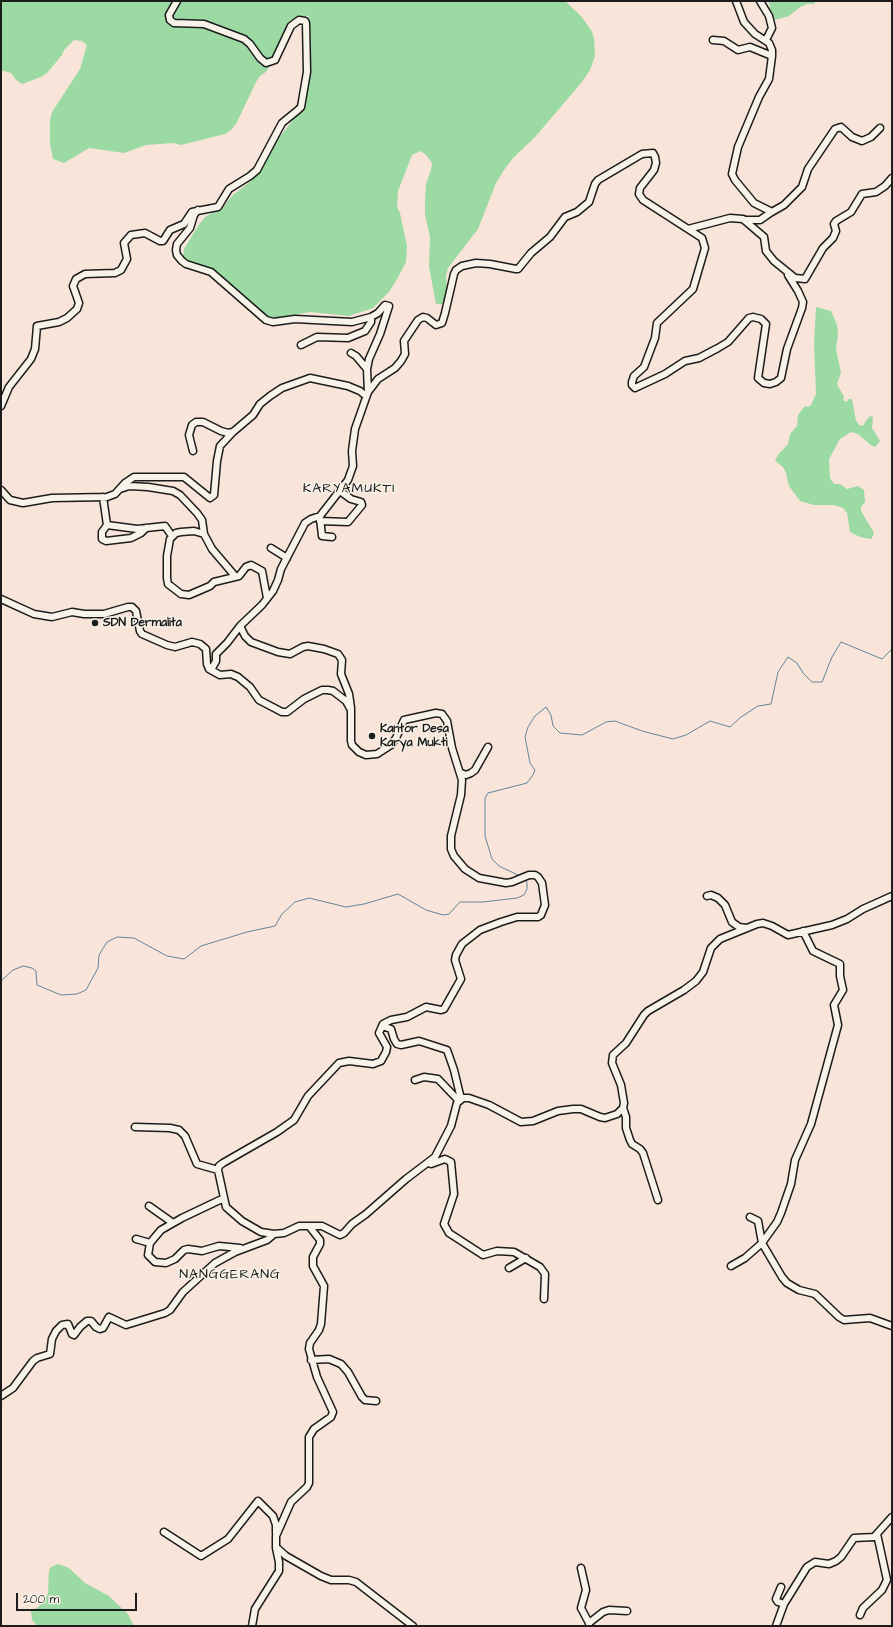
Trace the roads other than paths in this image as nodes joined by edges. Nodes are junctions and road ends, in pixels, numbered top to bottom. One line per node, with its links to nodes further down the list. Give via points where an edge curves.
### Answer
1 (177, 1): 9 (street, via 169,15 174,23 204,24 244,39 266,63 275,60 285,36 294,23 301,19 306,23 307,72 300,108 282,123 254,174 229,188 218,208)
2 (736, 1): 5 (street, via 748,28)
3 (760, 1): 5 (street, via 769,16 772,28)
4 (713, 40): 6 (street, via 724,41 738,50 750,47)
5 (766, 40): 6 (street, via 771,45)
6 (772, 56): 10 (street, via 769,79 738,147 732,174 754,204)
7 (880, 128): 10 (street, via 862,141 852,137 841,127 835,129 808,169 802,187 784,205)
8 (892, 178): 13 (street, via 876,192 862,194 851,212 836,221 833,238 823,248 805,279 795,278)
9 (198, 210): 14 (street, via 190,228 177,244 177,255 186,264 211,272 266,320 352,322); 19 (street, via 190,213 182,225 170,230 163,241 145,233 131,235 124,243 127,259 118,272 90,273 76,279 73,286 79,303 77,309 59,322 37,326 35,349 31,359 9,387)
10 (770, 213): 11 (street, via 760,220)
11 (746, 220): 12 (street, via 733,218); 13 (street, via 764,237 766,251)
12 (688, 229): 13 (street, via 702,238 705,248 693,289 657,323 655,338 644,368 634,376 632,385 635,388 685,361 699,358 728,342 749,318 753,317 766,324 758,378 770,384 781,378 787,349 803,302); 18 (street, via 652,207 639,194 640,188 654,170 656,163 655,155 642,154 598,180 589,202 577,212 565,217 550,237 531,253 518,269 479,263 468,264 458,269 454,274 442,323 435,324 423,317 418,320 404,341 405,354 401,361 378,379)
13 (782, 268)
14 (371, 317): 15 (street, via 371,322 365,330 348,338 317,337); 17 (street, via 384,306 388,306)
15 (301, 345)
16 (351, 353): 17 (street)
17 (367, 369): 18 (street)
18 (367, 394): 20 (street, via 348,386 306,379 282,388 270,396); 24 (street, via 353,440 352,470)
19 (1, 406)
20 (233, 432): 21 (street, via 228,433 203,422 196,422 192,425 189,435); 22 (street, via 219,449 214,495 211,497 184,477 134,477)
21 (193, 451)
22 (120, 489): 25 (street, via 111,496); 29 (street, via 128,486 173,491 180,495 202,520)
23 (1, 490): 25 (street, via 10,500 22,503 52,498)
24 (340, 491): 26 (street); 26 (street, via 362,505 348,522)
25 (103, 497): 27 (street)
26 (320, 518): 31 (street, via 322,536); 33 (street, via 305,523)
27 (107, 525): 28 (street); 28 (street, via 101,538 106,541 131,538)
28 (146, 528): 30 (street, via 166,526)
29 (204, 534): 30 (street, via 188,531); 34 (street, via 212,549)
30 (172, 536): 34 (street, via 168,546 167,582 181,594 191,595 214,582)
31 (332, 537)
32 (271, 548): 33 (street)
33 (287, 558): 35 (street)
34 (235, 576): 35 (street, via 240,575 250,565 260,569)
35 (267, 598): 37 (street)
36 (1, 599): 38 (street, via 34,614 52,617 70,612 104,614 132,607 136,611 141,633 175,647 192,642 200,644 206,649 207,664)
37 (240, 626): 38 (street, via 216,654 216,661); 39 (street, via 251,642 278,652 290,654 303,646 308,646 338,654 342,660 341,674 349,694)
38 (211, 670): 39 (street, via 220,675 231,674 238,677 250,687 259,700 282,712 287,712 304,699 325,690 339,695)
39 (351, 710): 41 (street, via 352,745 359,752 370,755 381,752 391,745 404,720 442,714 447,721 452,748)
40 (488, 747): 41 (street, via 475,770 466,775)
41 (461, 774): 46 (street, via 461,795 452,836 451,849 454,856 465,869 479,878 506,883 535,875 542,883 545,905 541,915 534,918 512,918 489,926 462,944 456,952 455,960 460,979 444,1009 426,1007)
42 (707, 896): 44 (street, via 718,898 725,905 732,922 739,928)
43 (892, 896): 45 (street, via 841,921)
44 (748, 928): 45 (street, via 763,923 788,935); 49 (street, via 715,943 709,952 703,972 696,981 648,1011 626,1043 613,1055 612,1063 624,1094)
45 (803, 931): 62 (street, via 813,951 840,964 843,990 834,1005 838,1024 811,1124 795,1160 791,1184 781,1214)
46 (382, 1026): 48 (street, via 390,1028 399,1045 419,1041 447,1050); 52 (street, via 379,1033 387,1047 381,1061 373,1064 349,1061 338,1063 308,1096 294,1120 223,1163)
47 (415, 1080): 48 (street, via 424,1077 438,1079)
48 (460, 1100): 49 (street, via 466,1097 473,1099 514,1120 526,1122 566,1109 581,1110 605,1118 617,1114); 51 (street, via 439,1151)
49 (623, 1108): 54 (street, via 630,1140 643,1153)
50 (135, 1127): 52 (street, via 179,1130 185,1136 197,1164)
51 (424, 1167): 58 (street, via 406,1179 342,1234 322,1226); 64 (street, via 445,1159 451,1162 454,1194 444,1224 449,1233 483,1255 504,1251)
52 (218, 1170): 53 (street)
53 (224, 1198): 57 (street); 59 (street, via 230,1211 242,1221 260,1232)
54 (658, 1200)
55 (149, 1206): 57 (street)
56 (750, 1217): 62 (street, via 758,1221)
57 (173, 1223): 61 (street, via 161,1230)
58 (309, 1226): 59 (street, via 299,1226 284,1233); 69 (street, via 320,1240 313,1257 313,1266 324,1286 320,1328 309,1345)
59 (274, 1234): 63 (street, via 260,1244)
60 (136, 1239): 61 (street)
61 (150, 1243): 63 (street, via 148,1255 159,1263 170,1261 188,1249 202,1251 219,1246)
62 (762, 1243): 65 (street); 68 (street, via 787,1283 814,1294 839,1317 844,1320 870,1318)
63 (243, 1248): 70 (street, via 215,1263 183,1292 168,1312 126,1325 109,1317 100,1329 91,1321 87,1321 74,1336 68,1324 62,1325 52,1339 50,1354 36,1359 13,1388)
64 (526, 1258): 66 (street); 67 (street, via 544,1271)
65 (731, 1266)
66 (509, 1268)
67 (544, 1299)
68 (892, 1326)
69 (311, 1360): 71 (street, via 330,1359 341,1364 362,1397 365,1400); 75 (street, via 333,1412 309,1437 308,1488 292,1502)
70 (1, 1396)
71 (376, 1401)
72 (892, 1517): 74 (street)
73 (164, 1532): 75 (street, via 201,1556 228,1539 258,1501 273,1516)
74 (877, 1534): 79 (street, via 871,1538 855,1538 841,1557 832,1564 815,1562 807,1567); 81 (street, via 887,1580 882,1590)
75 (276, 1536): 76 (street)
76 (276, 1547): 83 (street, via 279,1571 255,1608); 84 (street, via 286,1556 321,1576 331,1580 356,1582)
77 (581, 1568): 82 (street, via 586,1590 581,1608)
78 (781, 1587): 79 (street, via 776,1599)
79 (784, 1604): 85 (street)
80 (627, 1611): 82 (street, via 603,1612)
81 (860, 1615)
82 (589, 1625)
83 (252, 1626)
84 (413, 1626)
85 (776, 1626)

